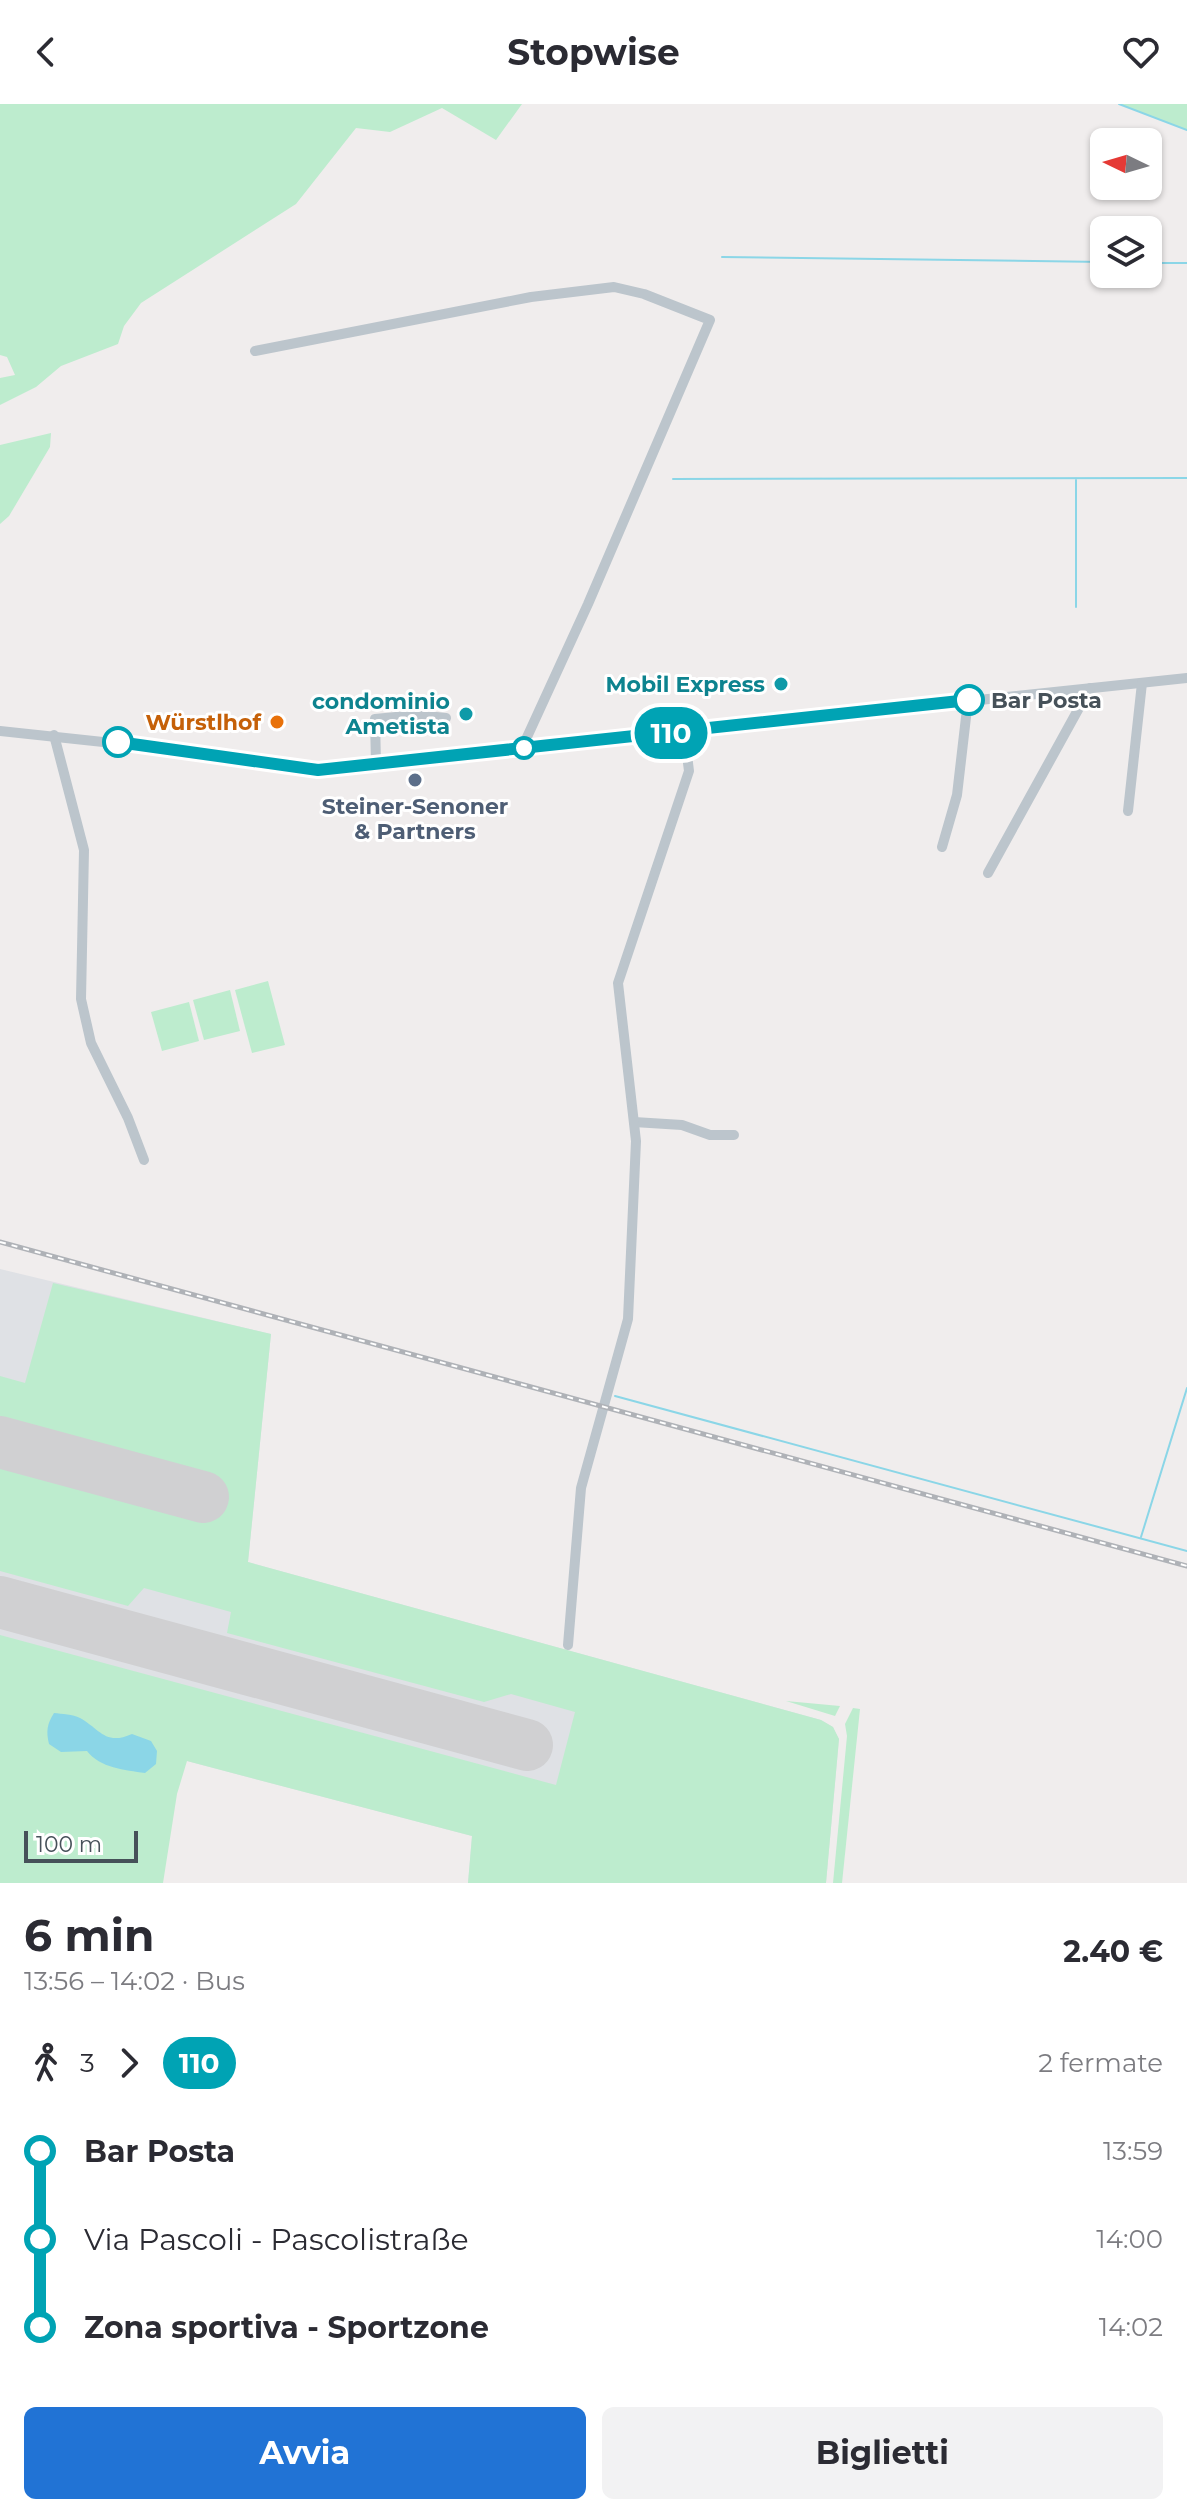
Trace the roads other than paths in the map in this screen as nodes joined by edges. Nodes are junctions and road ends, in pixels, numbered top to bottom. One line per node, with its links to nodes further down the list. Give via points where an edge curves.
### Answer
1 (255, 351): 10 (street, via 531,297 614,287 710,320)
2 (1187, 678): 3 (street)
3 (1142, 683): 4 (street); 12 (street)
4 (1090, 688): 5 (street); 14 (street)
5 (968, 700): 8 (street); 13 (street, via 957,795)
6 (446, 718): 11 (street, via 377,717)
7 (0, 731): 9 (street)
8 (684, 731): 10 (street); 15 (street, via 689,771 618,983)
9 (54, 735): 11 (street, via 223,755 296,770); 17 (street, via 84,850 81,999 91,1043)
10 (522, 748): 11 (street)
11 (376, 764)
12 (1128, 811)
13 (942, 847)
14 (988, 873)
15 (634, 1122): 16 (street); 18 (street, via 628,1319 581,1488)
16 (734, 1135)
17 (144, 1160)
18 (568, 1645)

